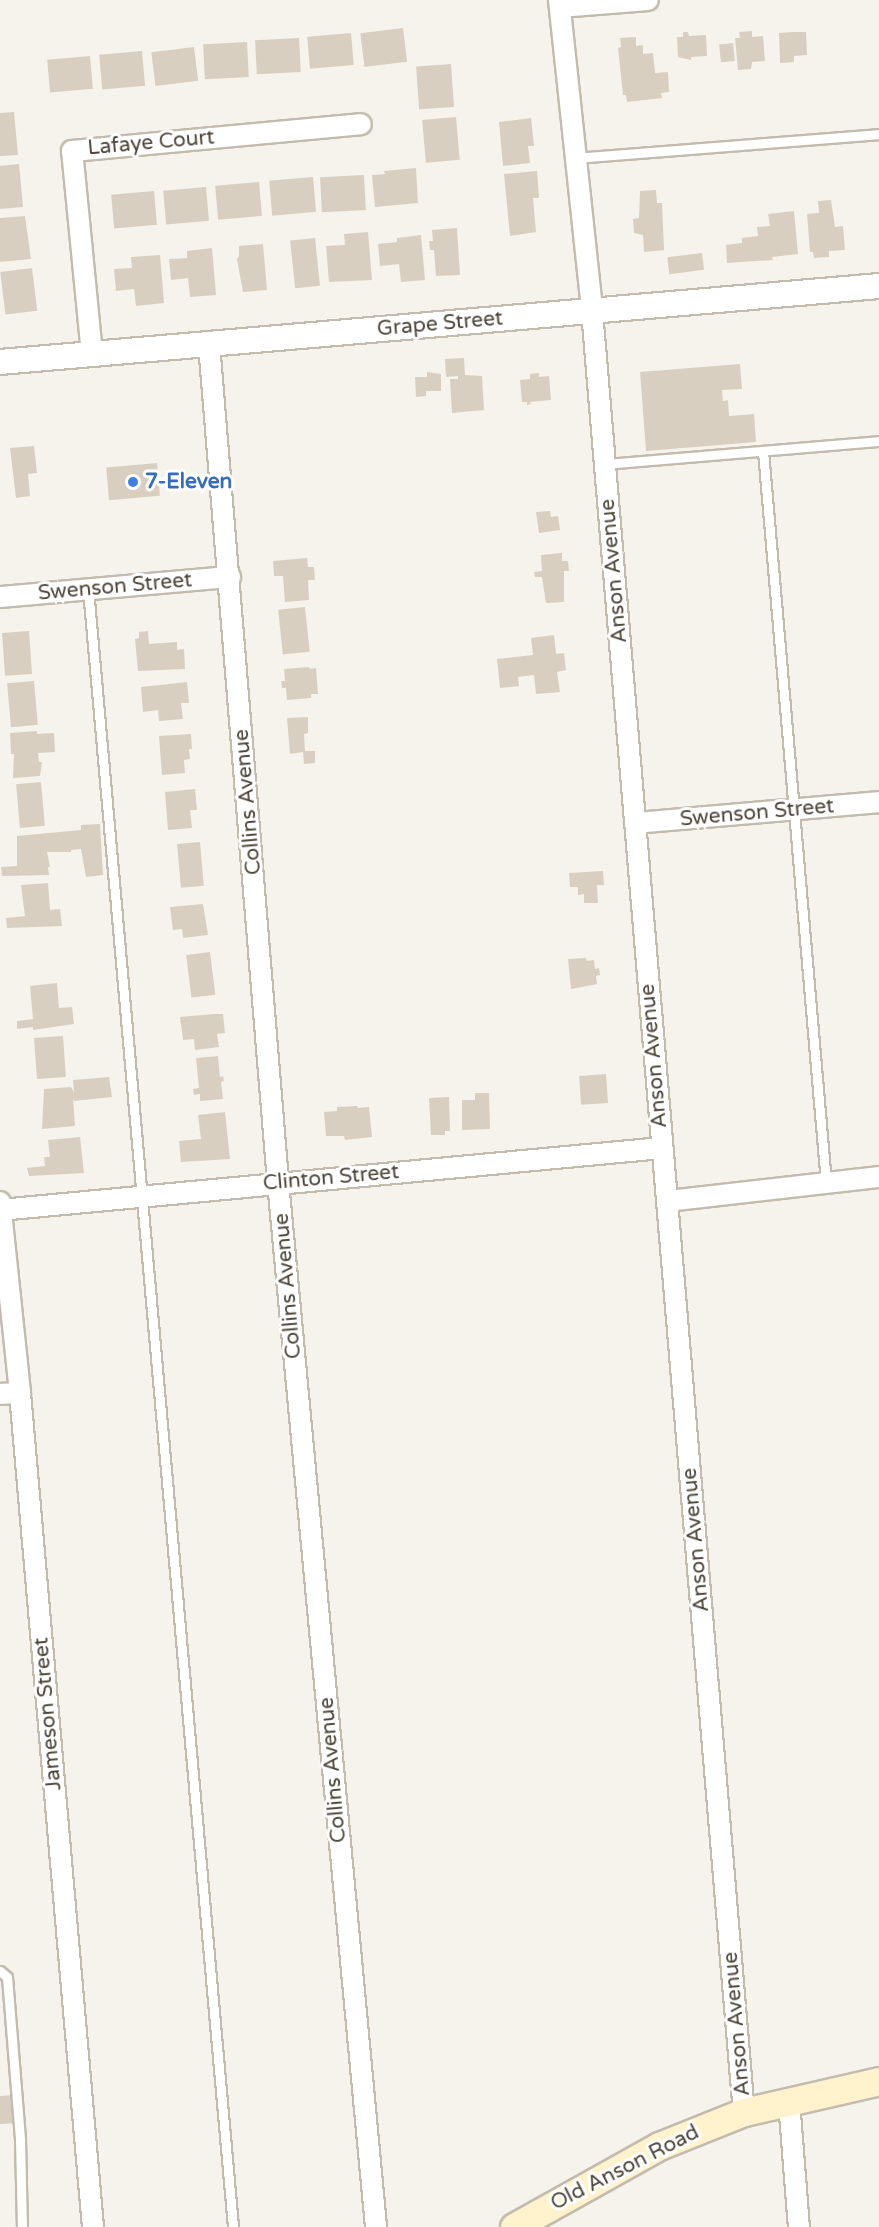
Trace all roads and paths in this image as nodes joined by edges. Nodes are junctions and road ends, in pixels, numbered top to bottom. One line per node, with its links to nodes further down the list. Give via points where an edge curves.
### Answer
1 (648, 0): 2 (street)
2 (559, 4): 5 (street, Anson Avenue)
3 (361, 124): 9 (street, Lafaye Court, via 72,151)
4 (879, 134): 5 (lane)
5 (576, 158): 7 (street, Anson Avenue)
6 (879, 286): 7 (street, Grape Street)
7 (592, 311): 8 (street, Grape Street); 13 (street, Anson Avenue)
8 (209, 344): 9 (street, Grape Street); 14 (street, Collins Avenue)
9 (92, 354): 10 (street, Grape Street)
10 (0, 362)
11 (879, 441): 12 (lane)
12 (763, 451): 13 (lane); 18 (lane)
13 (605, 464): 19 (street, Anson Avenue)
14 (230, 577): 15 (street, Swenson Street); 22 (street, Collins Avenue)
15 (88, 589): 16 (street, Swenson Street); 24 (lane)
16 (0, 597)
17 (879, 802): 18 (street, Swenson Street)
18 (794, 809): 19 (street, Swenson Street); 23 (lane)
19 (636, 823): 20 (street, Anson Avenue)
20 (662, 1148): 22 (street, Clinton Street); 25 (street, Anson Avenue)
21 (879, 1177): 23 (street)
22 (278, 1182): 24 (street, Clinton Street); 36 (street, Collins Avenue)
23 (826, 1183): 25 (street)
24 (143, 1196): 27 (street, Clinton Street); 35 (lane)
25 (668, 1201): 32 (street, Anson Avenue)
26 (0, 1202): 27 (street, Jameson Street)
27 (0, 1210): 28 (street, Jameson Street)
28 (10, 1393): 34 (street, Jameson Street)
29 (0, 1971): 33 (lane, via 7,1977 20,2140)
30 (879, 2081): 31 (main road, Old Anson Road)
31 (789, 2101): 32 (main road, Old Anson Road); 38 (street)
32 (744, 2112): 37 (main road, Old Anson Road, via 659,2146)
33 (22, 2227)
34 (93, 2227)
35 (233, 2227)
36 (376, 2227)
37 (514, 2227)
38 (799, 2227)

